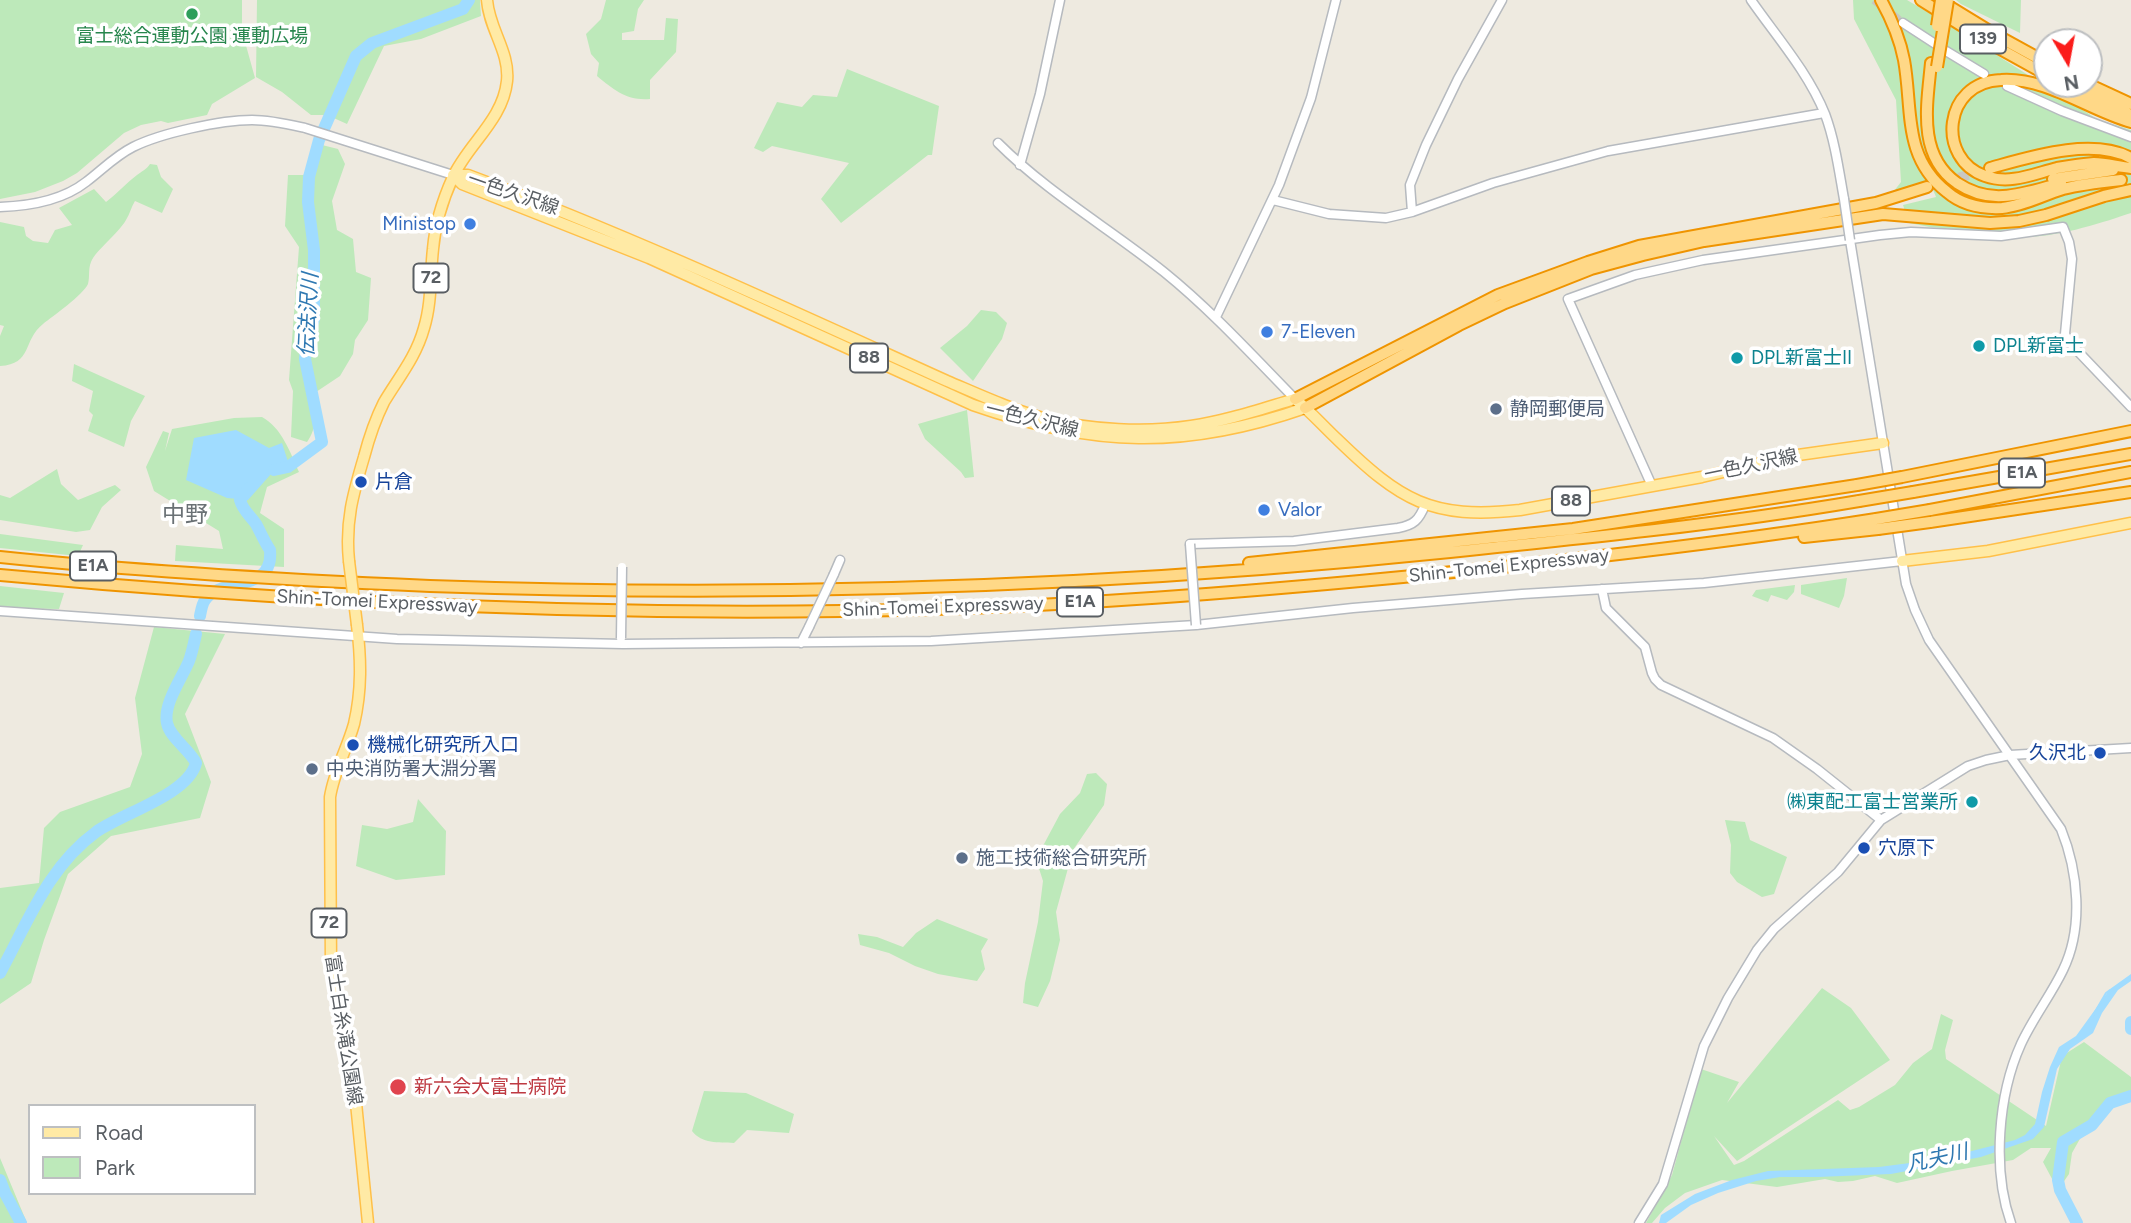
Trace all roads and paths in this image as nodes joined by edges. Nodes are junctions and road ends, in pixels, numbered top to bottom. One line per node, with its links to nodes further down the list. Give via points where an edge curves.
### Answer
1 (487, 0): 28 (main road, 富士白糸滝公園線 / 72, via 508,63 507,84 497,112)
2 (1059, 0): 25 (street)
3 (1336, 0): 32 (street, via 1311,98)
4 (1502, 0): 34 (street, via 1426,145 1410,185)
5 (1751, 0): 20 (street, via 1800,69)
6 (1881, 0): 29 (highway, via 1903,57 1915,146 1930,176 1952,197 1972,206 2002,208 2085,184)
7 (1921, 0): 14 (highway, 139)
8 (1940, 0): 12 (highway, 139); 13 (highway, bridge)
9 (1949, 0): 11 (highway); 13 (highway, bridge)
10 (1903, 23): 15 (street)
11 (2033, 52)
12 (2033, 54)
13 (1934, 65): 26 (highway, via 1936,142 1948,165 1967,182 2005,190); 29 (highway, via 1926,108 1929,141 1943,170 1965,188 2005,196 2064,183)
14 (2033, 67)
15 (1984, 74)
16 (2007, 86): 23 (street)
17 (2103, 92): 19 (highway)
18 (2095, 98): 21 (highway)
19 (2131, 104)
20 (1824, 113): 34 (street, via 1608,151 1493,183); 35 (street, bridge)
21 (2131, 115)
22 (2131, 122): 26 (highway, via 2038,84 2003,79 1973,87 1958,104 1952,124 1962,159 1990,178 2010,180 2096,163)
23 (2131, 137)
24 (998, 143): 25 (street)
25 (1020, 165): 36 (street, via 1163,271)
26 (2129, 165): 27 (highway, via 2112,151 2081,149 2039,154)
27 (1990, 168)
28 (453, 175): 33 (street, via 305,128 249,120 167,134 132,148 72,191 43,202); 37 (main road, 一色久沢線 / 88, via 468,176 570,214 991,400 1048,419 1097,427 1192,426); 39 (main road, 一色久沢線 / 88, via 462,184 649,258 973,405 1016,420 1096,436 1177,437 1238,428); 58 (main road, 富士白糸滝公園線 / 72, bridge, via 433,246 424,328 406,370 378,415 352,494 347,541)
29 (2126, 181)
30 (1927, 187): 37 (highway, via 1876,203 1652,244 1588,262 1498,295)
31 (2131, 190): 39 (highway, via 2019,221 1883,214 1643,255 1504,303)
32 (1273, 200): 34 (street, via 1329,214 1386,218); 36 (street)
33 (0, 206)
34 (1412, 212)
35 (1850, 240): 38 (street, via 1911,232 2001,236 2063,227 2071,259 2065,334); 41 (street); 44 (street, via 1703,260 1635,275 1568,299)
36 (1216, 317): 37 (street)
37 (1294, 399): 39 (main road, 一色久沢線 / 88)
38 (2131, 407)
39 (1305, 408): 46 (main road, 一色久沢線 / 88, via 1372,472)
40 (2131, 431): 54 (highway, bridge, via 1857,485 1573,529)
41 (1883, 443): 44 (main road, 一色久沢線 / 88, via 1791,456); 51 (street)
42 (2131, 454): 54 (highway, Shin-Tomei Expressway / E1A, bridge, via 1818,508 1572,540 1279,568)
43 (2131, 472): 48 (highway, Shin-Tomei Expressway / E1A, bridge)
44 (1652, 486): 46 (main road, 一色久沢線 / 88, via 1492,513)
45 (2131, 492): 48 (highway, bridge, via 1930,522)
46 (1425, 505): 57 (street, bridge, via 1412,525 1398,528 1294,541 1190,544)
47 (2131, 523): 51 (main road, via 1988,551)
48 (1877, 524): 53 (highway, Shin-Tomei Expressway / E1A, via 1303,586 937,609 534,609 181,591)
49 (0, 558): 54 (highway, Shin-Tomei Expressway / E1A, via 284,579 534,590 912,588)
50 (840, 560): 60 (street, bridge)
51 (1902, 561): 55 (street, via 1755,579); 62 (street, via 1906,584 1929,640)
52 (621, 564): 59 (street, bridge)
53 (0, 575)
54 (1080, 581)
55 (1602, 589): 57 (street); 63 (street, via 1606,608 1645,647 1652,673 1661,685 1773,738)
56 (0, 611): 58 (street)
57 (1196, 625): 60 (street, via 931,641)
58 (358, 630): 59 (street, via 397,639); 64 (main road, 富士白糸滝公園線 / 72, via 359,697 330,797 330,951 354,1083)
59 (622, 641): 60 (street)
60 (801, 643)
61 (2131, 748): 62 (street)
62 (2010, 755): 63 (street, via 1968,766); 66 (street, via 2061,829 2073,870 2077,908 2065,967 2019,1048 2007,1089 2000,1154)
63 (1881, 820): 65 (street, via 1838,872 1774,929 1728,998 1704,1046 1663,1184)
64 (368, 1223)
65 (1639, 1223)
66 (2011, 1223)

